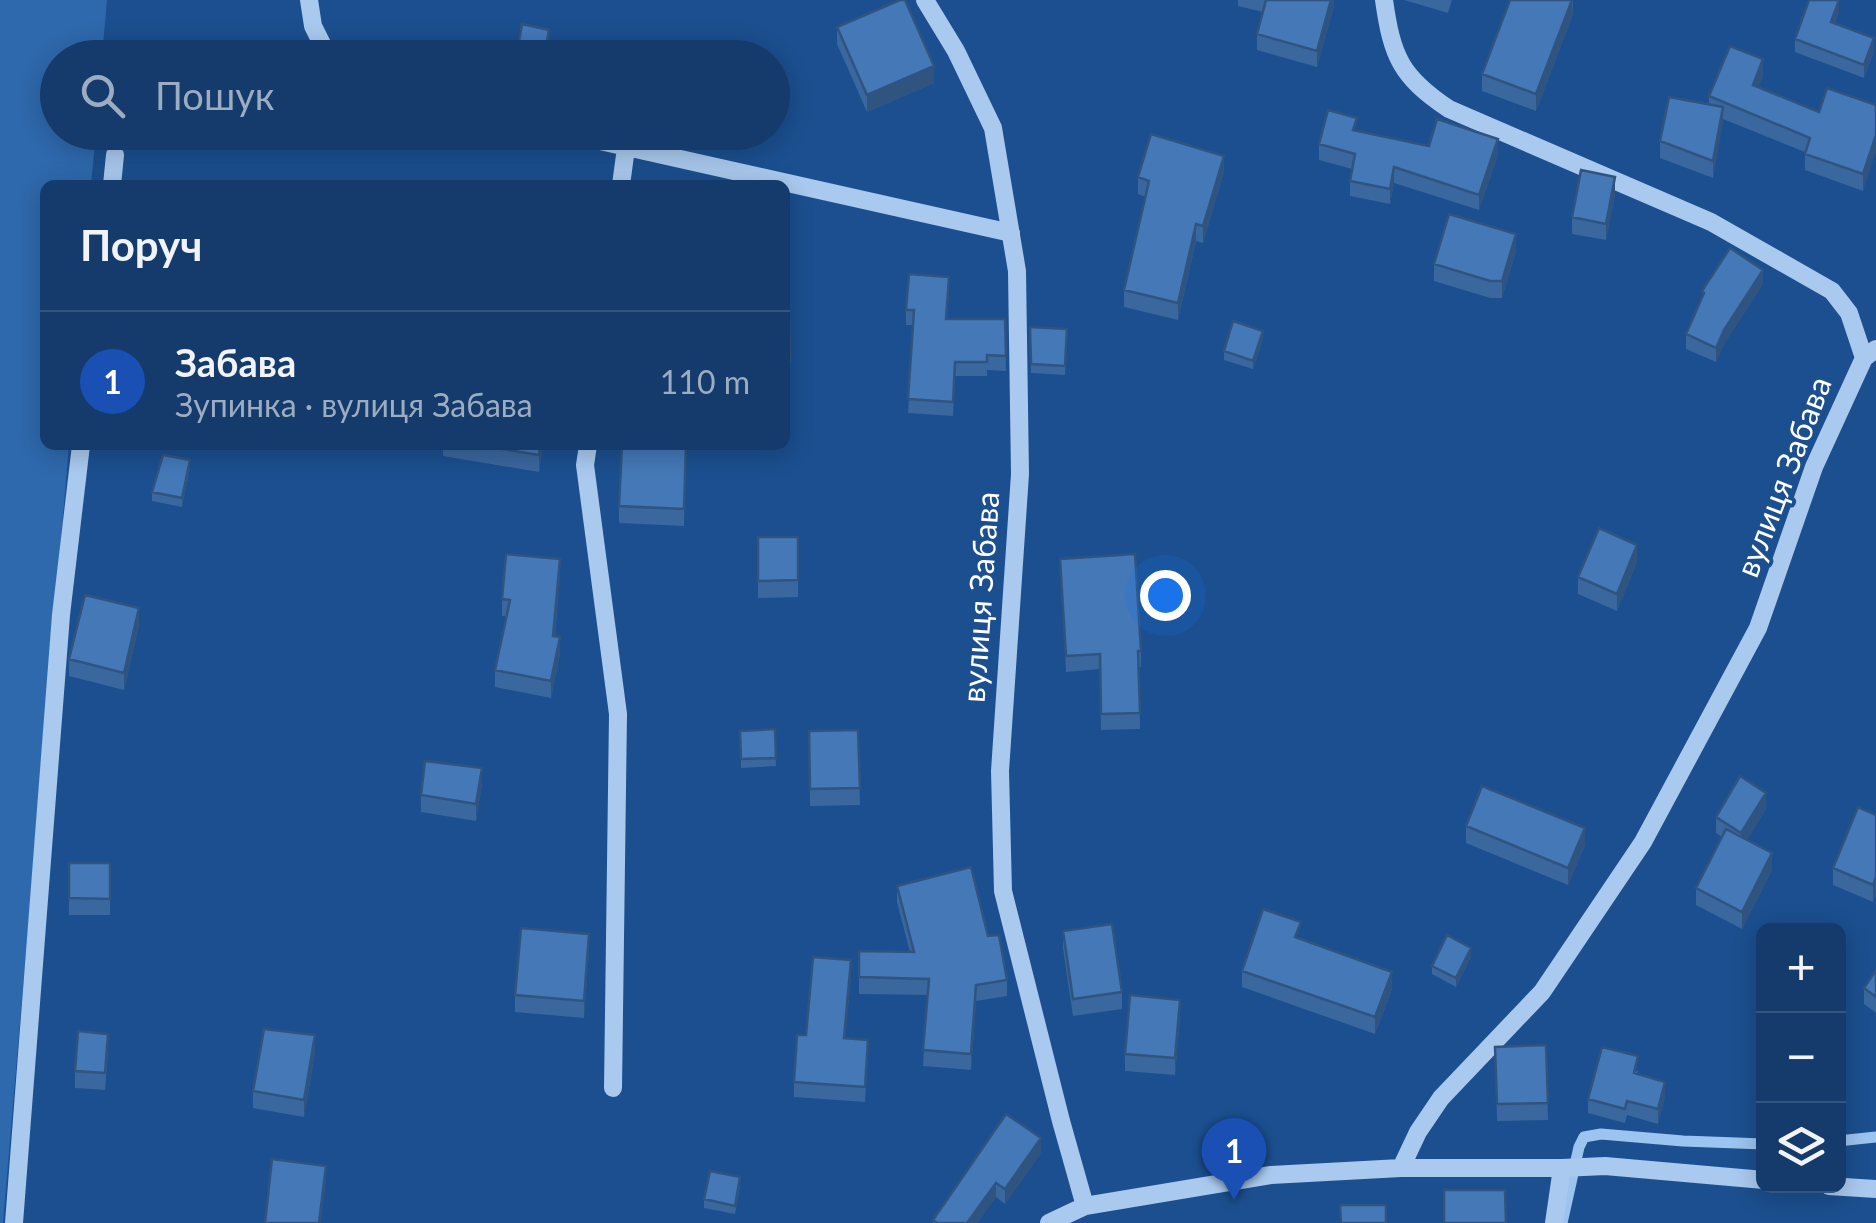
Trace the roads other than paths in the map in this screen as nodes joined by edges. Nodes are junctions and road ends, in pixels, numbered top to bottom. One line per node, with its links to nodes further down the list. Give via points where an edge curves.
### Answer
1 (309, 0): 4 (street)
2 (925, 0): 12 (street, вулиця Забава, via 993,128)
3 (1384, 0): 13 (street, вулиця Забава, via 1403,70 1425,93 1711,222 1832,291)
4 (320, 40)
5 (626, 150): 9 (street)
6 (635, 150): 10 (street)
7 (115, 154): 8 (street)
8 (112, 180)
9 (623, 180)
10 (771, 180)
11 (790, 184): 12 (street)
12 (1011, 233): 22 (street, вулиця Забава, via 1020,474 1000,771 1002,892)
13 (1870, 353): 17 (street, вулиця Забава, via 1814,467 1758,628 1644,842 1542,992 1441,1098)
14 (80, 450): 23 (street, via 61,615)
15 (587, 450): 16 (street, via 618,714)
16 (613, 1088)
17 (1401, 1168): 18 (street); 22 (street, via 1271,1175)
18 (1566, 1168): 19 (street); 25 (street)
19 (1756, 1179)
20 (1846, 1187): 21 (street)
21 (1876, 1189)
22 (1085, 1206): 24 (street)
23 (14, 1223)
24 (1050, 1223)
25 (1554, 1223)

